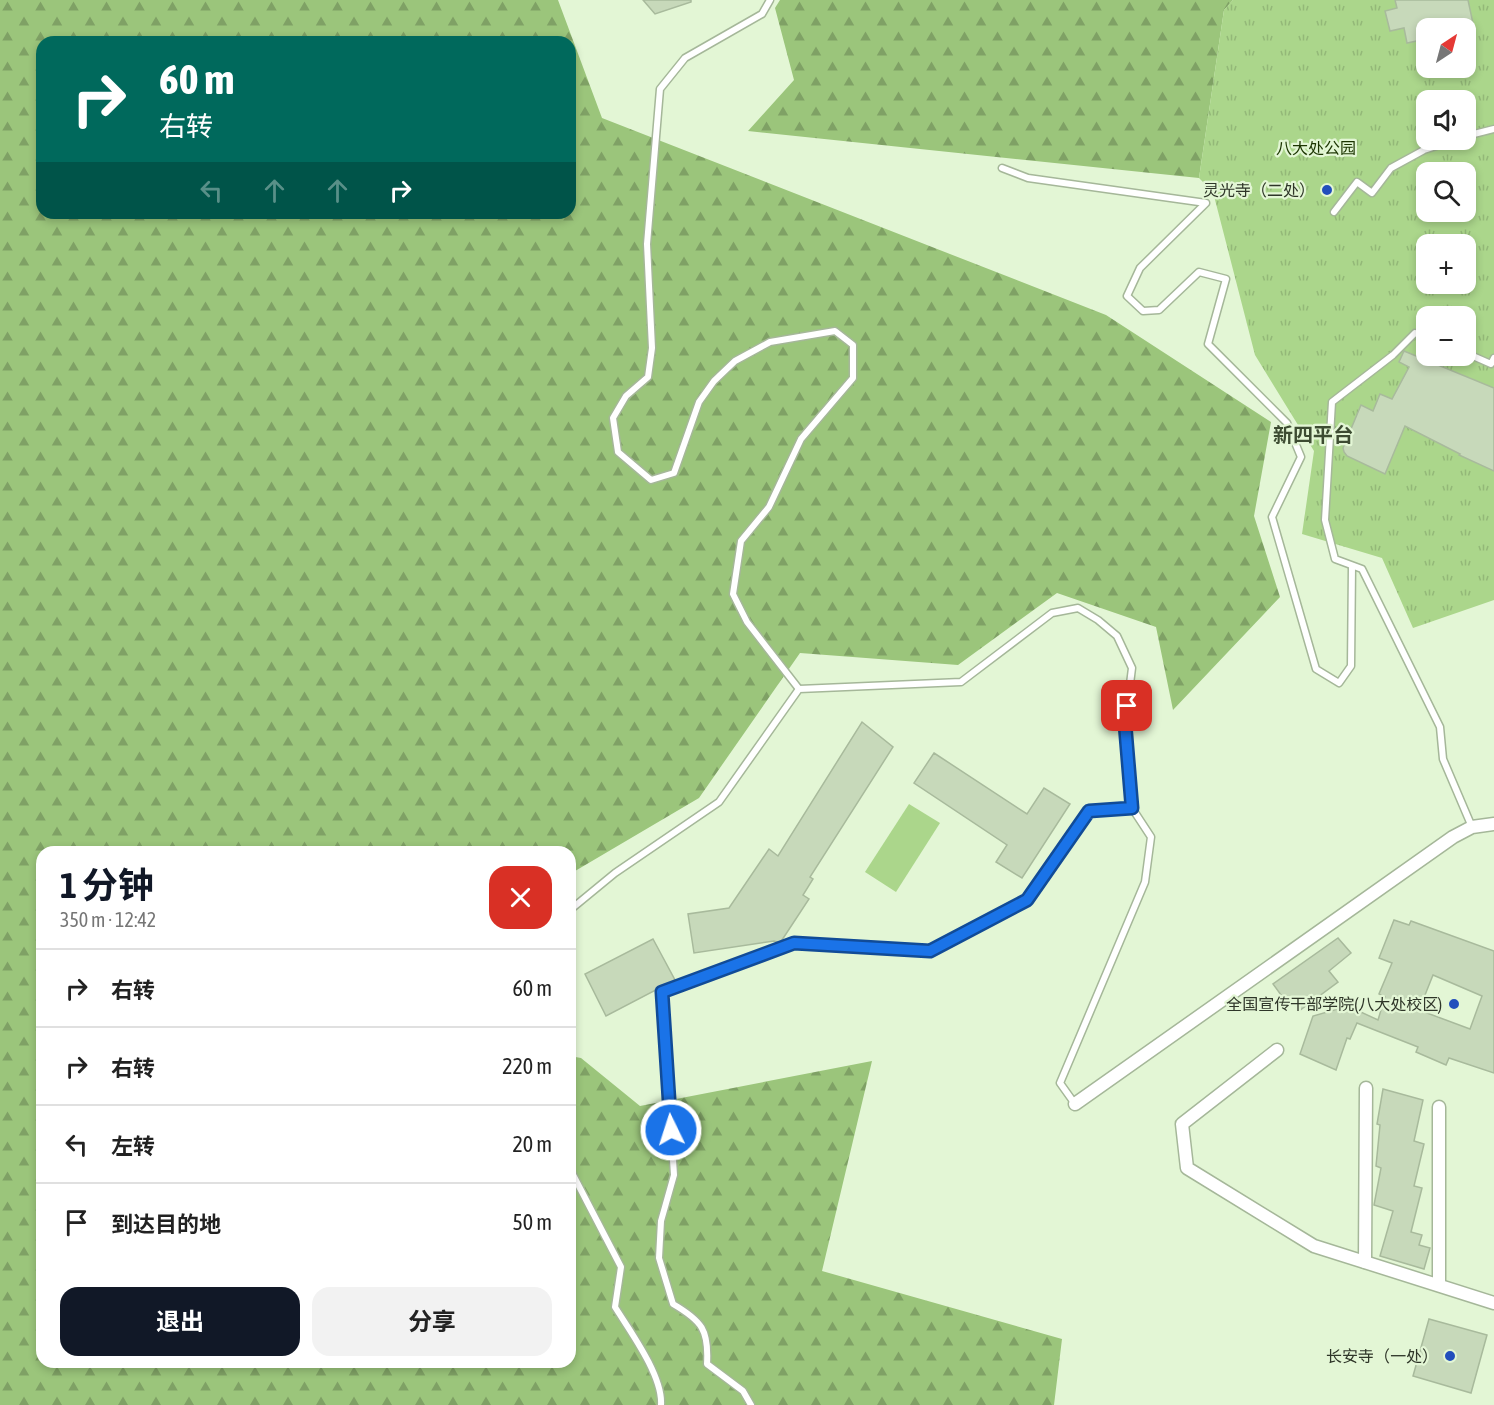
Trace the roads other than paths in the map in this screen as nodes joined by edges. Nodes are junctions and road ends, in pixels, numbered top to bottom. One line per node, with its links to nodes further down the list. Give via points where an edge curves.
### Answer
1 (770, 0): 11 (lane, via 762,14 685,58 660,89 647,244 652,348 648,377 626,396 613,418 618,452 651,480 674,473 699,402 735,361 770,342 835,331 853,345 853,378 801,439 770,507 741,541 732,594 747,622)
2 (1494, 129): 3 (lane)
3 (1476, 134)
4 (1424, 150): 6 (lane, via 1391,168 1372,193 1357,183)
5 (1002, 168): 10 (lane, via 1028,178 1206,204 1140,268 1127,296 1143,311 1159,310 1198,272 1226,279 1208,344 1287,423 1301,457 1272,517 1316,669 1339,683 1351,666)
6 (1335, 212)
7 (1416, 333): 10 (lane, via 1332,402 1325,520 1335,559)
8 (1476, 357): 9 (lane, via 1491,364)
9 (1494, 358)
10 (1352, 566): 14 (lane, via 1362,569 1440,727 1443,759)
11 (799, 689): 12 (lane, via 961,682 1052,613 1078,608 1117,636 1132,668 1125,724); 15 (lane, via 719,802 615,873)
12 (1132, 808): 18 (lane, via 1150,837 1145,882 1060,1083); 25 (lane, via 1089,811 1027,900 930,951 794,943 662,992 674,1175 661,1221 659,1258 673,1304 694,1316 708,1341 706,1364 744,1391)
13 (1494, 824): 14 (street)
14 (1472, 827): 18 (street)
15 (576, 905)
16 (1277, 1050): 21 (street, via 1182,1124 1187,1168 1314,1246)
17 (1366, 1088): 21 (street)
18 (1075, 1104)
19 (1439, 1107): 22 (street)
20 (576, 1181): 24 (lane, via 621,1267 615,1307 644,1353 662,1395)
21 (1365, 1262): 22 (street)
22 (1439, 1285): 23 (street)
23 (1494, 1303)
24 (661, 1405)
25 (752, 1405)

